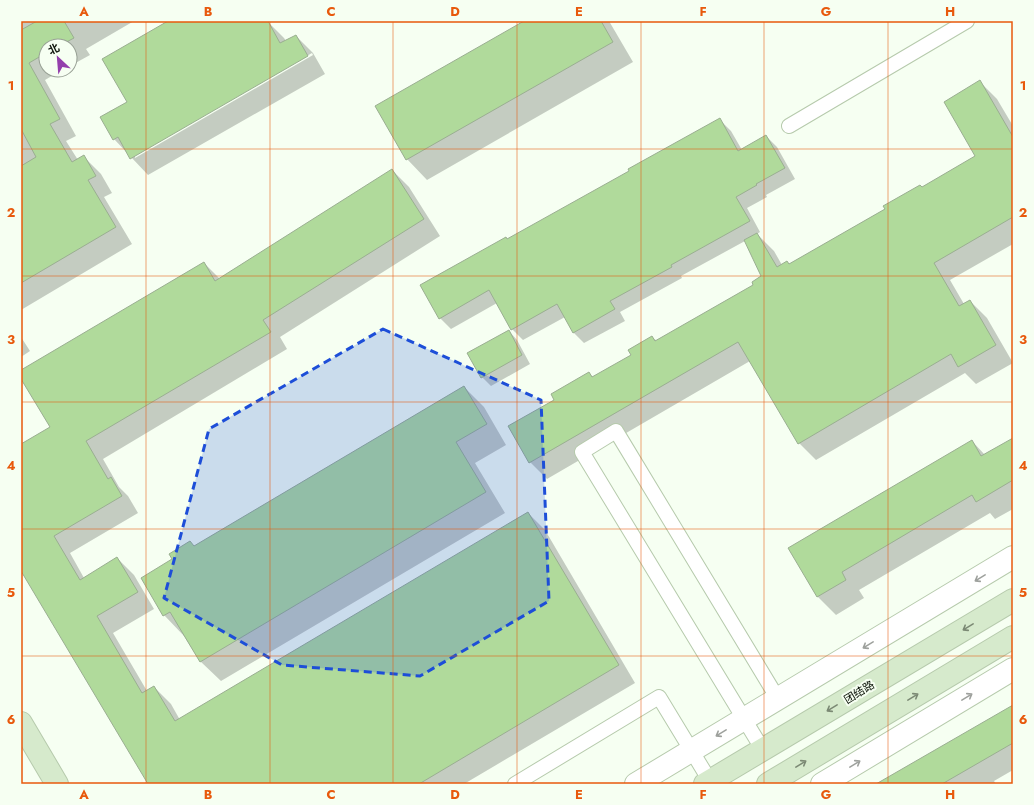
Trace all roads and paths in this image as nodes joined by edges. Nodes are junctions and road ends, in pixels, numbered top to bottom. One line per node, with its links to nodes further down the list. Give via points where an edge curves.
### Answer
1 (967, 21): 2 (lane)
2 (789, 126)
3 (1013, 558): 7 (street, one-way to 7)
4 (1013, 600): 10 (main road, 团结路, one-way to 10)
5 (1013, 637): 16 (main road, one-way to 5)
6 (1013, 670): 17 (street, one-way to 6)
7 (778, 699): 8 (street); 8 (lane, via 616,431 582,452)
8 (744, 719): 10 (lane); 11 (street, one-way to 11)
9 (21, 723): 13 (main road)
10 (763, 750): 12 (main road, 团结路)
11 (691, 751): 12 (lane); 14 (lane, via 658,697); 15 (street)
12 (707, 783)
13 (58, 784)
14 (515, 784)
15 (636, 784)
16 (768, 784)
17 (822, 784)

